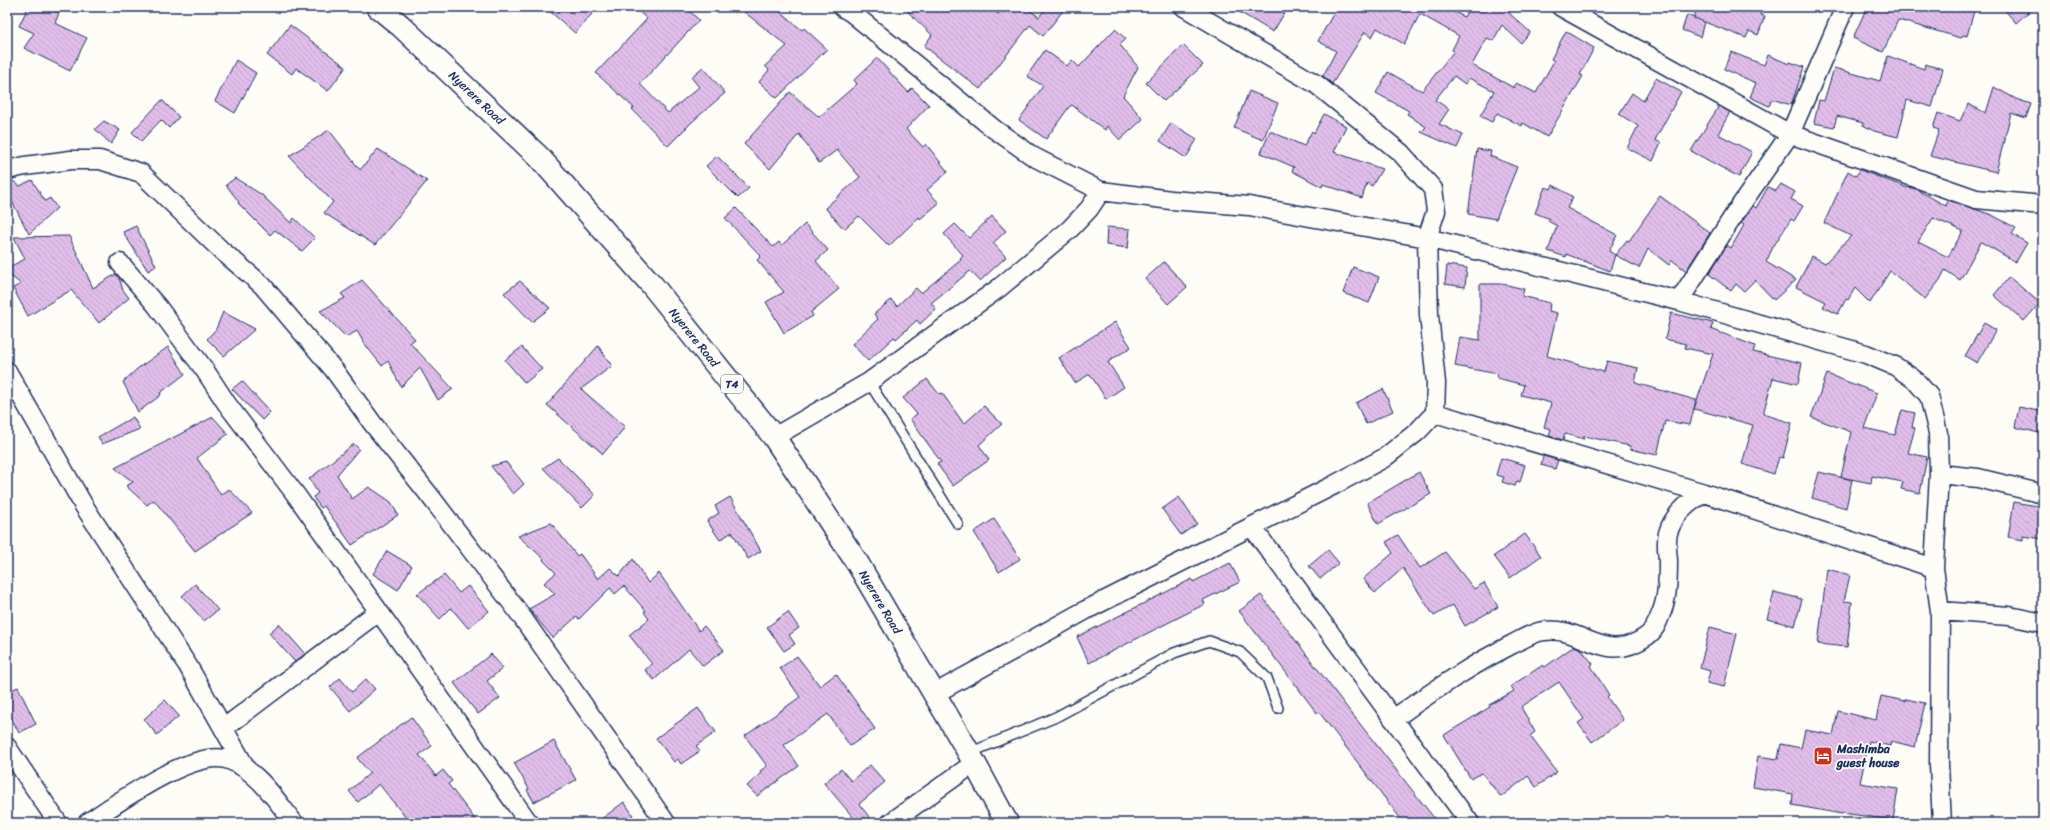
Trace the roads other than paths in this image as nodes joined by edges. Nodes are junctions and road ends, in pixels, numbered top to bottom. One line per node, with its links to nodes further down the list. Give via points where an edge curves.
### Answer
1 (378, 7): 16 (highway, Nyerere Road / T4, via 402,26 539,157 652,285)
2 (842, 7): 8 (street, via 1000,133 1034,156)
3 (1184, 7): 10 (street, via 1316,84 1401,153 1433,189 1436,211)
4 (1561, 7): 6 (street)
5 (1845, 7): 6 (street)
6 (1790, 134): 9 (street, via 1976,199); 12 (street)
7 (7, 170): 37 (street, via 71,160 100,160 140,173 262,285 334,370 517,610)
8 (1101, 191): 10 (street, via 1249,206); 14 (street, via 1089,209 1070,229 999,288)
9 (2043, 205)
10 (1427, 238): 12 (street); 15 (street, via 1429,315 1436,383)
11 (120, 263): 24 (street, via 157,306 204,368 227,404 279,472)
12 (1679, 301): 17 (street, via 1866,354 1895,366 1915,380 1929,396 1938,433)
13 (7, 371): 29 (street, via 84,506 154,612)
14 (869, 382): 16 (street); 20 (lane)
15 (1434, 413): 18 (street); 21 (street, via 1417,432 1384,458)
16 (774, 437): 26 (highway, Nyerere Road / T4, via 858,564)
17 (1939, 474): 19 (street, via 1978,478); 22 (street)
18 (1704, 493): 22 (street); 28 (street, via 1688,503 1673,521 1668,533 1667,598 1656,627 1648,636 1627,647 1610,648 1565,632 1544,631 1466,669)
19 (2043, 494)
20 (958, 524)
21 (1252, 527): 26 (street, via 1086,610); 28 (street)
22 (1934, 568): 23 (street)
23 (1940, 611): 25 (street, via 2009,616); 41 (street, via 1939,765)
24 (378, 612): 29 (street); 36 (street)
25 (2043, 623)
26 (934, 694): 31 (highway, Nyerere Road / T4)
27 (1278, 708): 31 (lane, via 1267,678 1240,652 1209,641 1174,653 1056,717)
28 (1393, 719): 40 (street)
29 (224, 728): 32 (street)
30 (7, 747): 33 (street)
31 (971, 758): 38 (street); 39 (highway, Nyerere Road / T4)
32 (247, 770): 34 (street, via 228,759 208,759 186,765 148,784); 35 (street, via 268,789)
33 (58, 823)
34 (87, 823)
35 (294, 823)
36 (529, 823)
37 (666, 823)
38 (890, 823)
39 (1007, 823)
40 (1470, 823)
41 (1942, 823)

